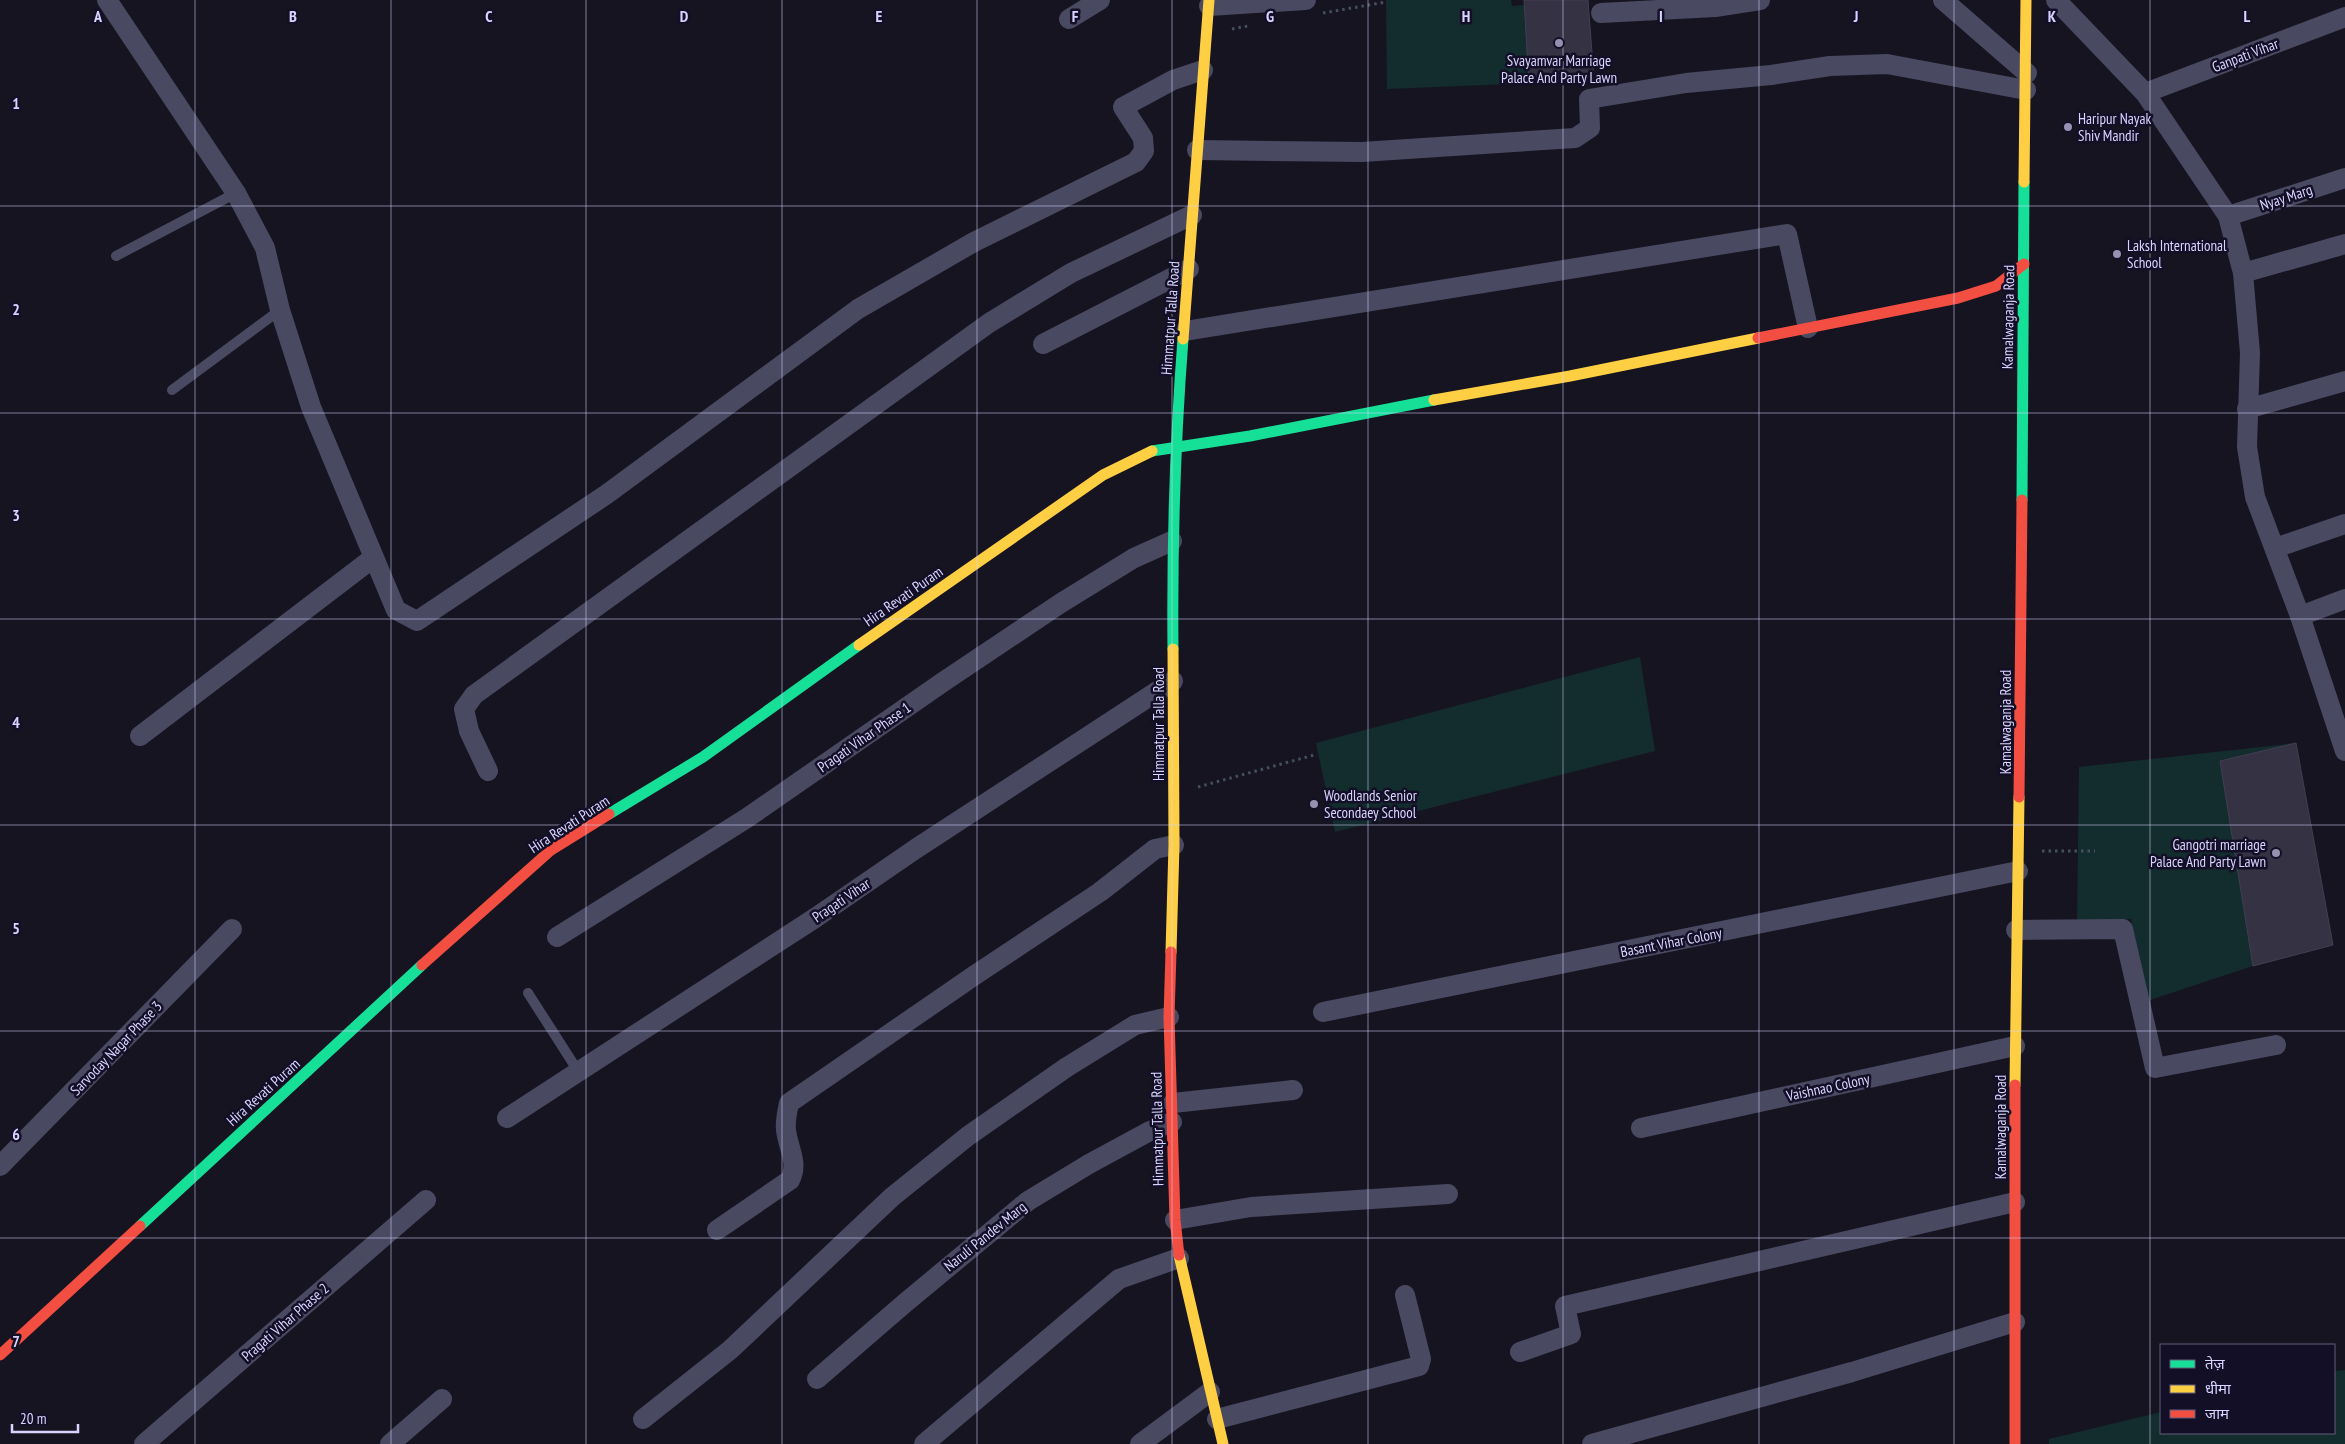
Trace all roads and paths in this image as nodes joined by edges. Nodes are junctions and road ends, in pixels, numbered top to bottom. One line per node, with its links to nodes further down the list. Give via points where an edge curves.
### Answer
1 (107, 0): 18 (street)
2 (1100, 0): 12 (street)
3 (1306, 0): 8 (street)
4 (1760, 0): 9 (street, via 1715,7)
5 (1943, 0): 14 (street)
6 (2026, 0): 14 (street, Kamalwaganja Road)
7 (2056, 0): 15 (street)
8 (1209, 3): 13 (street, Himmatpur Talla Road)
9 (1664, 5): 10 (street)
10 (1601, 13)
11 (2345, 17): 15 (street, Ganpati Vihar)
12 (1069, 19)
13 (1203, 70): 16 (street, Himmatpur Talla Road); 37 (street, via 1172,80 1123,107 1142,138 1144,150 1136,162 974,242 858,309 607,494 417,621 396,610)
14 (2026, 81): 16 (street, via 1887,64 1830,66 1686,83 1589,99 1590,128 1575,138 1362,152); 23 (street, Kamalwaganja Road)
15 (2144, 93): 20 (street)
16 (1197, 150): 19 (street, Himmatpur Talla Road)
17 (2345, 178): 20 (street, Nyay Marg)
18 (236, 193): 22 (lane); 26 (street, via 265,248)
19 (1192, 215): 24 (street, Himmatpur Talla Road); 45 (street, via 1071,273 990,323 474,695 464,709 469,731)
20 (2228, 216): 25 (street)
21 (2345, 244): 25 (street)
22 (116, 256)
23 (2024, 264): 27 (street, Hira Revati Puram, via 1996,286 1958,298); 48 (street, Kamalwaganja Road)
24 (1189, 268): 28 (street, Himmatpur Talla Road); 29 (street)
25 (2243, 273): 32 (street, via 2250,353)
26 (280, 310): 31 (lane); 37 (street, via 311,407)
27 (1808, 328): 28 (street, via 1787,234); 33 (street, Hira Revati Puram, via 1570,376)
28 (1185, 331): 33 (street, Himmatpur Talla Road)
29 (1043, 344)
30 (2345, 381): 32 (street)
31 (172, 390)
32 (2247, 409): 36 (street, via 2246,447 2255,497)
33 (1175, 447): 35 (street, Himmatpur Talla Road); 74 (street, Hira Revati Puram, via 1150,451 1103,475 910,608 703,757 551,850)
34 (2345, 524): 36 (street)
35 (1172, 541): 40 (street, Himmatpur Talla Road); 53 (street, Pragati Vihar Phase 1, via 1134,558 1061,603 747,818)
36 (2275, 548): 39 (street)
37 (373, 558): 42 (street)
38 (2345, 599): 39 (street)
39 (2300, 616): 41 (street)
40 (1173, 681): 46 (street, Himmatpur Talla Road); 59 (street, Pragati Vihar)
41 (2339, 716): 43 (street)
42 (140, 736)
43 (2345, 751)
44 (1314, 755): 46 (path)
45 (488, 771)
46 (1173, 793): 47 (street, Himmatpur Talla Road)
47 (1174, 844): 56 (street, Himmatpur Talla Road); 69 (street, via 1155,849 1100,892 789,1103 786,1133 795,1167 790,1180)
48 (2019, 851): 49 (path); 50 (street, Kamalwaganja Road)
49 (2095, 851)
50 (2018, 871): 52 (street, Kamalwaganja Road); 55 (street, Basant Vihar Colony)
51 (232, 929): 64 (street, Sarvoday Nagar Phase 3)
52 (2016, 930): 57 (street, via 2122,929 2155,1068); 58 (street, Kamalwaganja Road)
53 (557, 937)
54 (528, 993): 59 (lane)
55 (1323, 1012)
56 (1169, 1018): 61 (street, Himmatpur Talla Road); 79 (street, via 1135,1025 1067,1066 968,1136 892,1197 730,1350)
57 (2276, 1045)
58 (2015, 1046): 63 (street, Vaishnao Colony); 67 (street, Kamalwaganja Road)
59 (578, 1071): 62 (street, Pragati Vihar)
60 (1292, 1090): 61 (street, Naruli Pandev Marg)
61 (1173, 1113): 68 (street, Himmatpur Talla Road); 75 (street, Naruli Pandev Marg, via 1148,1132 1028,1201 904,1302)
62 (507, 1118)
63 (1641, 1128)
64 (0, 1166)
65 (1448, 1194): 68 (street, via 1251,1207)
66 (426, 1200): 80 (street, Pragati Vihar Phase 2)
67 (2015, 1202): 72 (street, Kamalwaganja Road); 73 (street, via 1565,1306 1571,1334)
68 (1174, 1220): 70 (street, Himmatpur Talla Road)
69 (718, 1230)
70 (1179, 1258): 76 (street, Himmatpur Talla Road); 82 (street, via 1119,1279)
71 (1406, 1295): 78 (street, via 1421,1359 1418,1366)
72 (2015, 1322): 85 (street, via 1852,1372); 86 (street, Kamalwaganja Road)
73 (1520, 1352)
74 (1, 1353)
75 (817, 1379)
76 (1210, 1392): 78 (street, Himmatpur Talla Road); 83 (street)
77 (442, 1399): 81 (street)
78 (1217, 1419): 84 (street, Himmatpur Talla Road)
79 (642, 1420)
80 (144, 1444)
81 (390, 1444)
82 (924, 1444)
83 (1140, 1444)
84 (1223, 1444)
85 (1592, 1444)
86 (2015, 1444)

